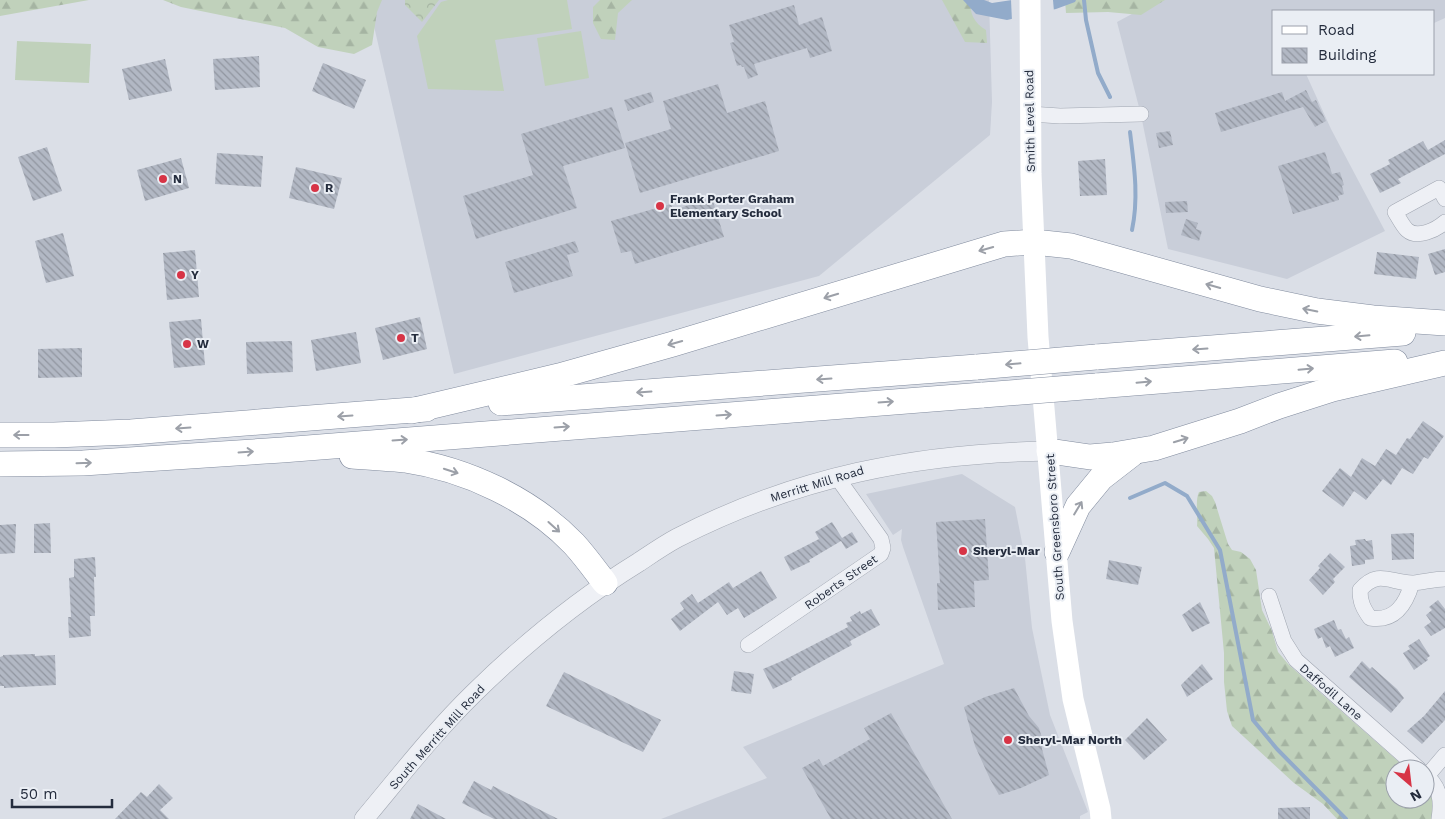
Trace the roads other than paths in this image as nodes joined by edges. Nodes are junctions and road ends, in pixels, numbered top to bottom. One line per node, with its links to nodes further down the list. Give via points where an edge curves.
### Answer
1 (1030, 0): 2 (main road, Smith Level Road)
2 (1030, 114): 3 (street); 6 (main road, Smith Level Road)
3 (1142, 114)
4 (1445, 200): 5 (street, via 1440,188 1395,212 1412,233 1423,233)
5 (1445, 222)
6 (1034, 242): 7 (highway, one-way to 6, via 1317,312 1071,246); 10 (highway, one-way to 10, via 992,247 597,365); 13 (main road, South Greensboro Street, via 1038,337)
7 (1445, 323)
8 (1445, 329): 10 (highway, one-way to 10, bridge)
9 (1445, 362): 12 (highway, one-way to 9, bridge, via 1361,364); 14 (highway, one-way to 9, via 1240,422 1332,389)
10 (411, 410): 11 (highway, one-way to 11, via 131,432)
11 (0, 435)
12 (282, 450): 15 (highway, one-way to 12, via 83,463); 19 (highway, one-way to 19, via 406,460 472,478 544,518 573,544)
13 (1049, 451): 14 (highway, via 1090,458); 16 (street, Merritt Mill Road, via 921,459); 17 (main road, South Greensboro Street)
14 (1134, 452): 17 (highway, one-way to 14, via 1078,506 1101,478)
15 (0, 464)
16 (836, 476): 19 (street, Merritt Mill Road, via 718,519 675,539); 22 (street, Roberts Street, via 881,539 881,554)
17 (1057, 552): 27 (main road, South Greensboro Street, via 1073,699)
18 (1445, 579): 20 (street)
19 (605, 583): 28 (street, South Merritt Mill Road, via 509,660 473,694)
20 (1412, 583)
21 (1270, 596): 24 (street, Daffodil Lane, via 1284,641 1296,660)
22 (748, 645)
23 (1445, 755): 25 (street)
24 (1408, 759)
25 (1435, 764)
26 (1435, 786): 29 (street, Daffodil Lane, via 1440,796)
27 (1103, 816)
28 (364, 819)
29 (1440, 819)

